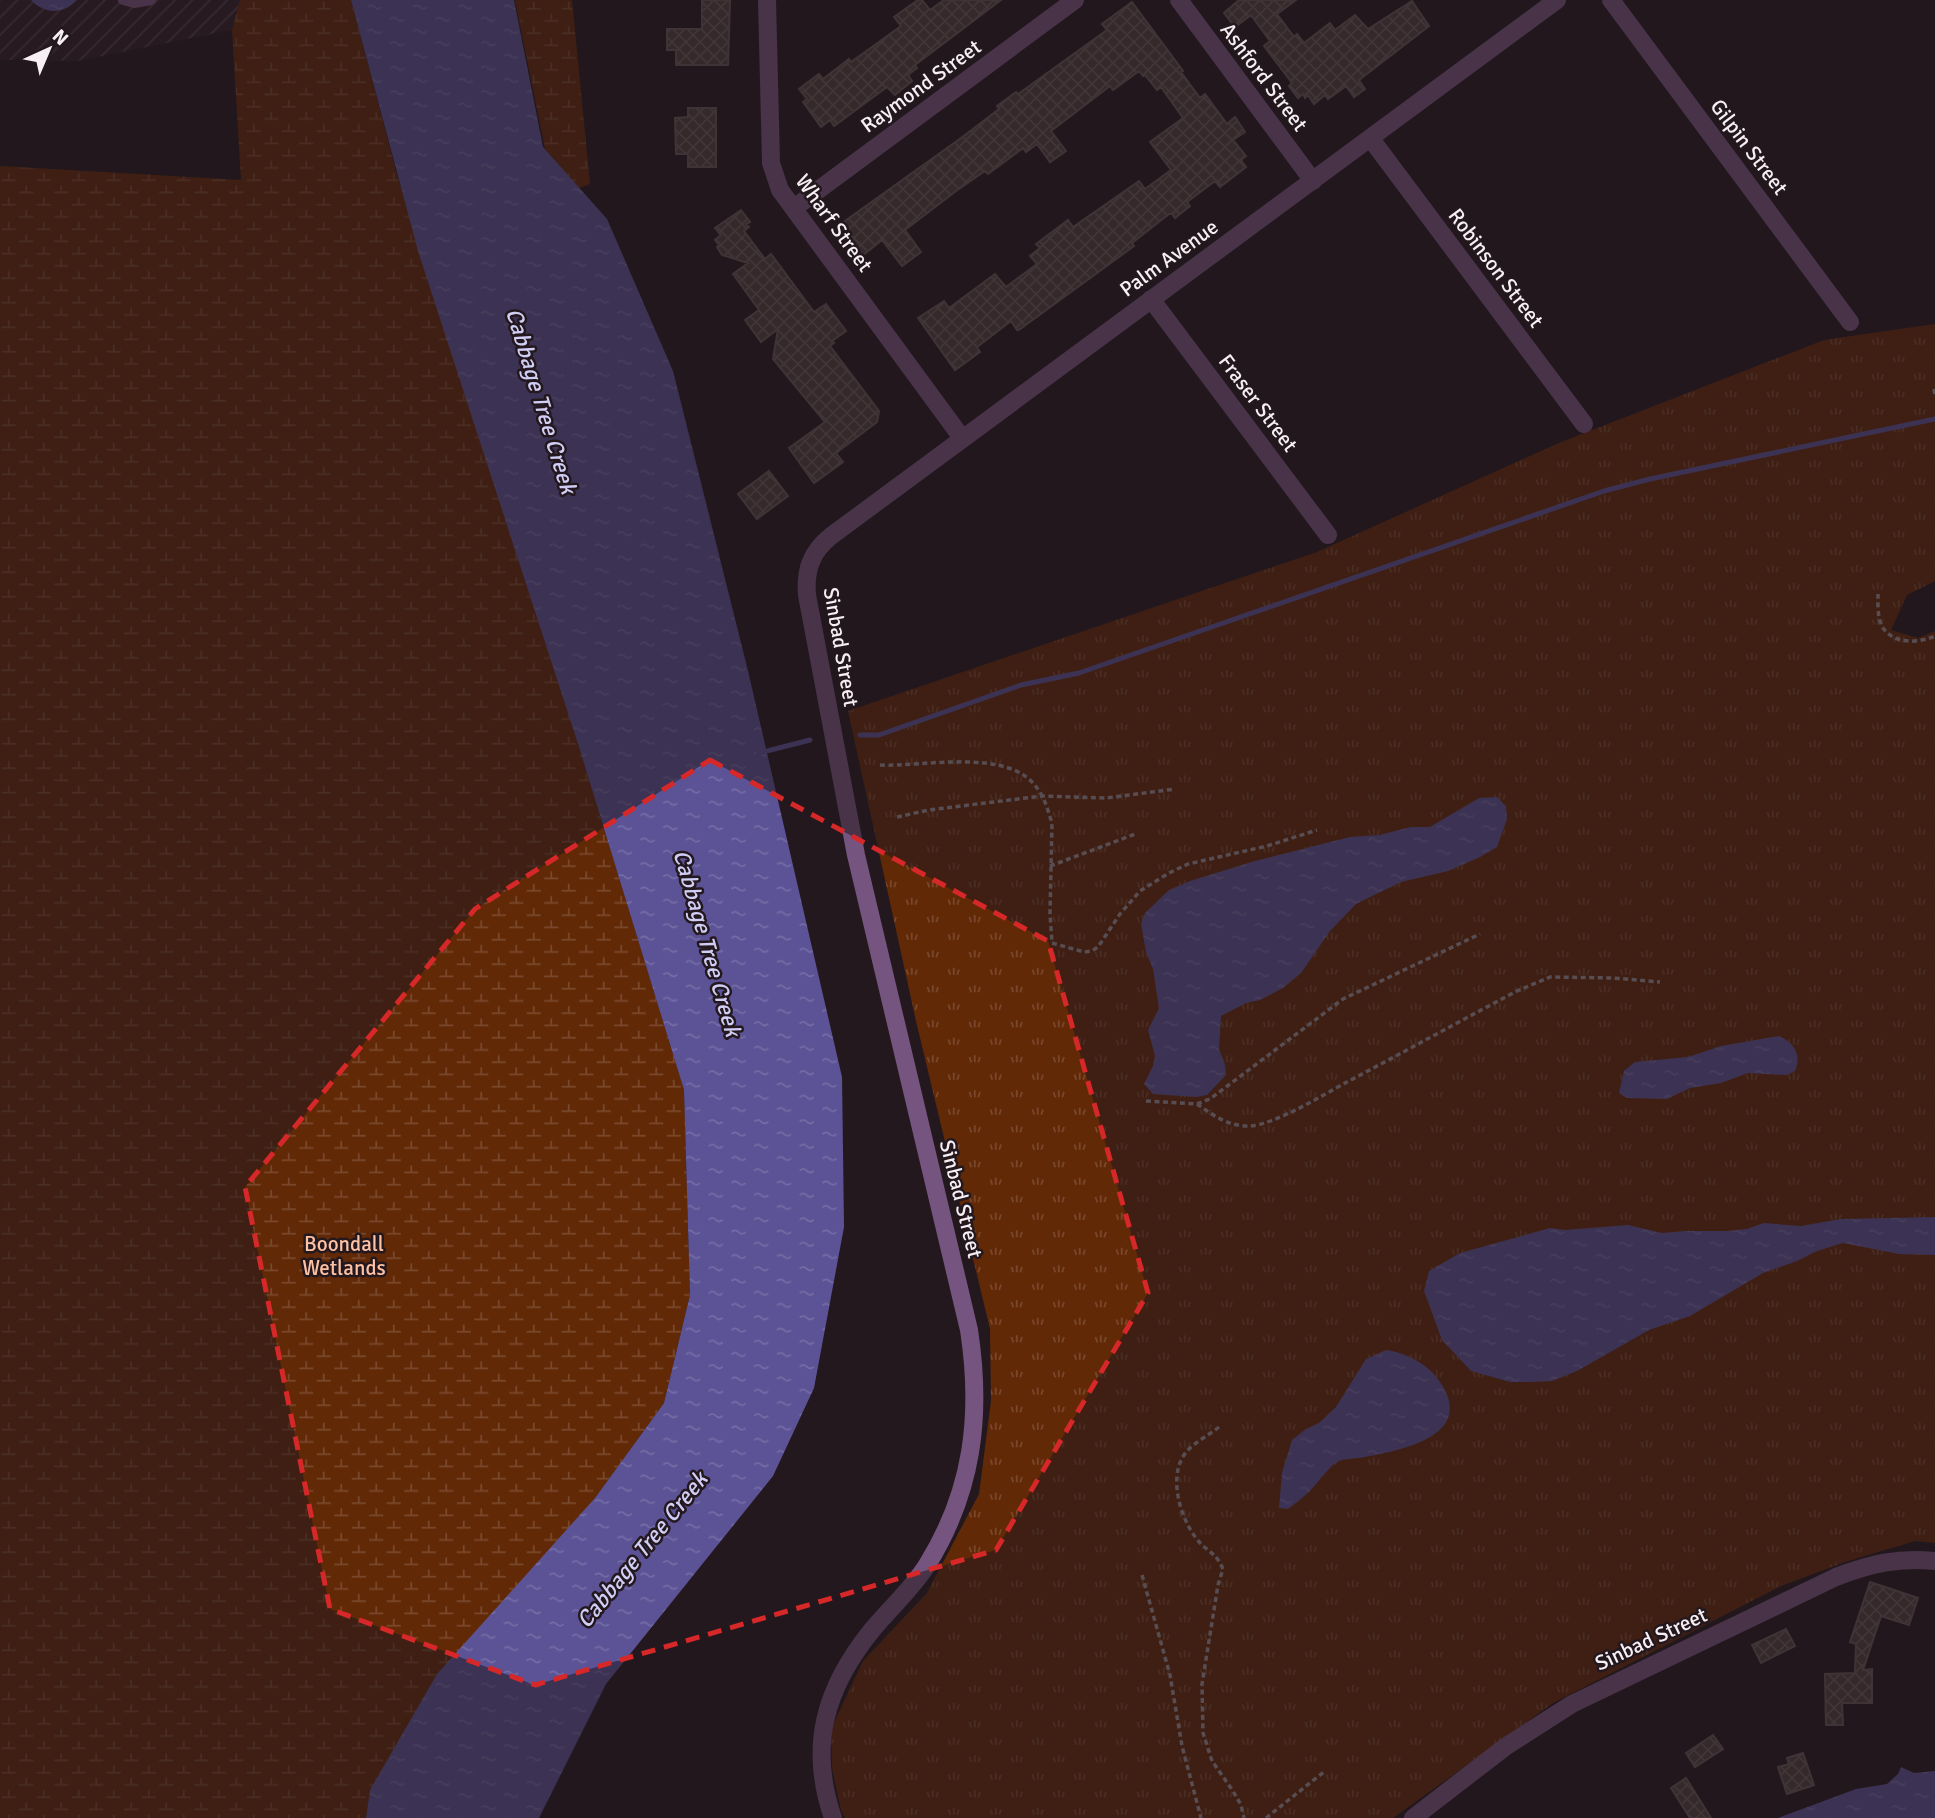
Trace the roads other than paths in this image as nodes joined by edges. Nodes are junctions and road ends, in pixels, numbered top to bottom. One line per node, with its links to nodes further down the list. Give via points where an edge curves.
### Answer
1 (124, 0): 2 (lane)
2 (151, 0)
3 (767, 0): 10 (street, Wharf Street, via 771,163 780,190)
4 (1075, 0): 10 (street, Raymond Street)
5 (1179, 0): 9 (street, Ashford Street)
6 (1557, 0): 8 (street, Palm Avenue)
7 (1611, 0): 12 (street, Gilpin Street)
8 (1371, 139): 9 (street, Palm Avenue); 13 (street, Robinson Street)
9 (1313, 181): 11 (street, Palm Avenue)
10 (794, 208): 14 (street, Wharf Street)
11 (1151, 299): 14 (street, Palm Avenue); 15 (street, Fraser Street)
12 (1850, 322)
13 (1584, 424)
14 (962, 438): 16 (street, Palm Avenue, via 831,536)
15 (1328, 535)
16 (811, 558): 18 (street, Sinbad Street, via 807,592 856,855 969,1330 975,1381 972,1451 951,1519 926,1566 858,1649 833,1689 821,1754)
17 (1935, 1561): 19 (street, Sinbad Street, via 1894,1559 1857,1569 1597,1690 1542,1721)
18 (833, 1818)
19 (1413, 1818)

